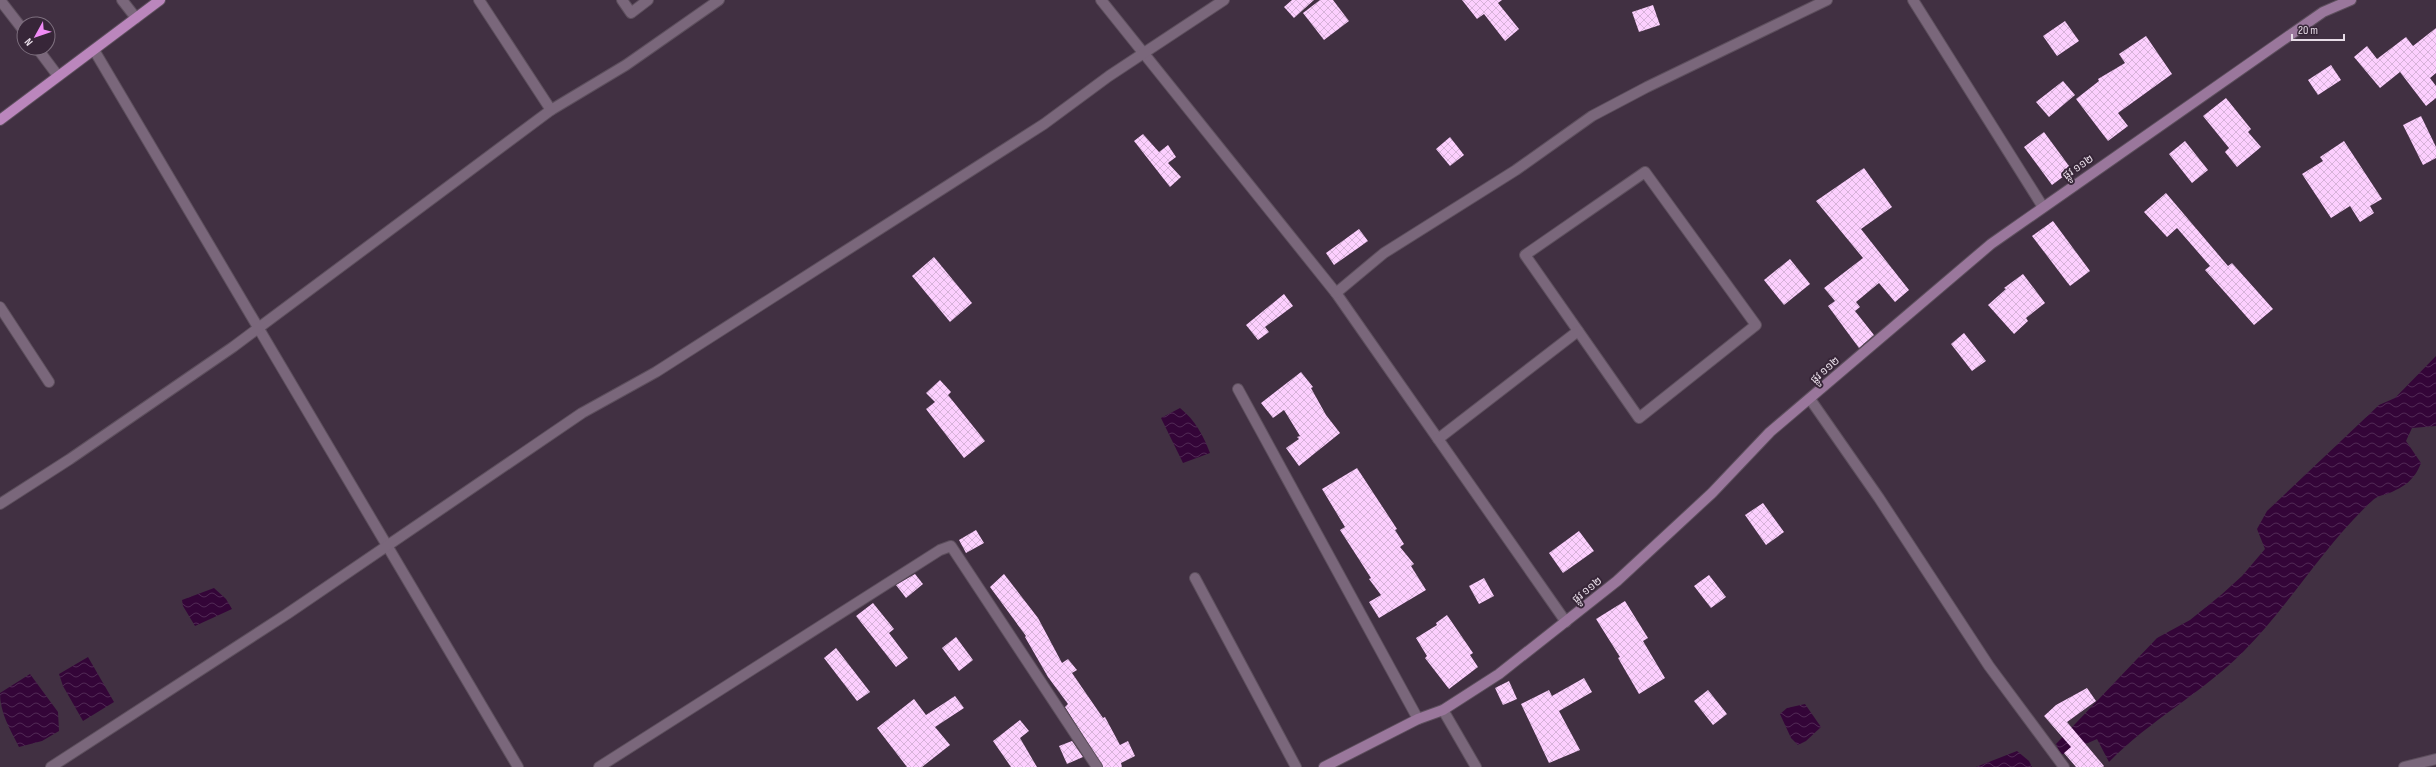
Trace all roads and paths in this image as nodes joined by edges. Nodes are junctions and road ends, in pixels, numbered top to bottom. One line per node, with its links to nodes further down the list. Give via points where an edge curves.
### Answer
1 (0, 0): 14 (street)
2 (122, 0): 13 (street)
3 (160, 0): 13 (main road)
4 (479, 0): 19 (street)
5 (622, 0): 6 (street, via 632,13)
6 (648, 0)
7 (719, 0): 19 (street, via 626,65)
8 (1102, 0): 16 (street)
9 (1224, 0): 16 (street)
10 (1827, 0): 22 (street, via 1592,116 1516,170 1384,252)
11 (1913, 0): 21 (street)
12 (2351, 0): 21 (street, ផ្លូវ ១១២, via 2323,12)
13 (136, 18): 15 (main road)
14 (16, 21)
15 (94, 50): 18 (main road); 24 (street)
16 (1143, 53): 22 (street); 31 (street, via 1044,124 669,364 582,413)
17 (43, 56): 18 (street)
18 (58, 76): 20 (main road)
19 (551, 110): 24 (street)
20 (0, 120)
21 (2043, 207): 28 (street, ផ្លូវ ១១២, via 1991,244)
22 (1336, 293): 29 (street)
23 (0, 307): 26 (street)
24 (258, 328): 30 (street, via 233,348 77,455); 31 (street)
25 (1578, 331): 25 (street, via 1525,256 1645,172 1756,325 1639,418); 29 (street)
26 (49, 382)
27 (1238, 389): 35 (street)
28 (1810, 399): 33 (street, ផ្លូវ ១១២, via 1770,432 1712,493 1617,581); 44 (street, via 1879,498 1989,666)
29 (1438, 439): 33 (street)
30 (0, 504)
31 (388, 546): 37 (street, via 209,666); 38 (street)
32 (1195, 578): 41 (street)
33 (1566, 622): 34 (street, ផ្លូវ ១១២, via 1499,674)
34 (1443, 710): 35 (street, ផ្លូវ ១១២); 43 (street)
35 (1418, 719): 42 (street, ផ្លូវ ១១២)
36 (2436, 760): 45 (street)
37 (51, 767)
38 (518, 767)
39 (598, 767): 40 (street, via 933,554 951,546)
40 (1097, 767)
41 (1296, 767)
42 (1324, 767)
43 (1476, 767)
44 (2064, 767)
45 (2404, 767)

